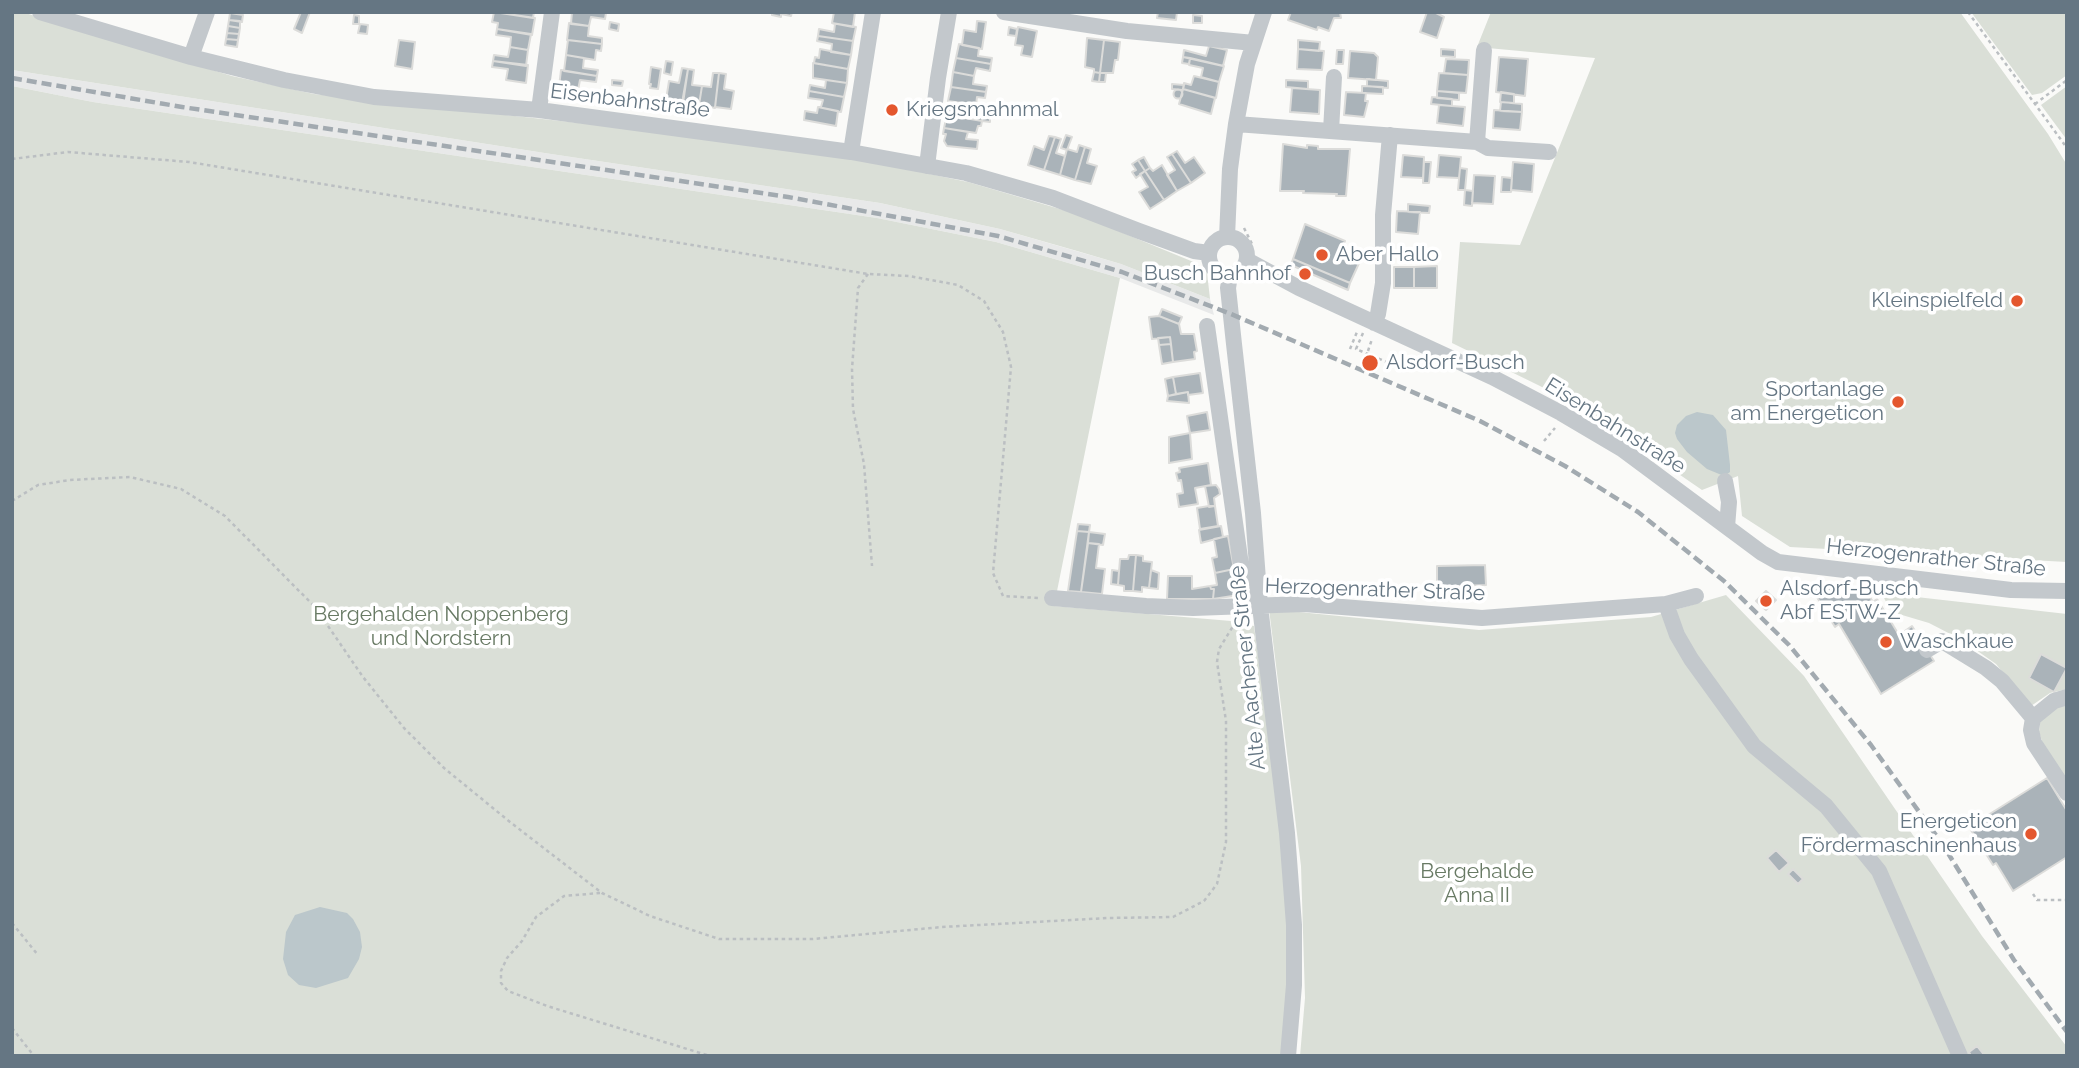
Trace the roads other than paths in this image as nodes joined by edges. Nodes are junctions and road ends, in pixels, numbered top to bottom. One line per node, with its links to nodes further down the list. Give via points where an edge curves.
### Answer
1 (40, 12): 11 (street, Eisenbahnstraße)
2 (208, 12): 11 (street)
3 (552, 12): 13 (street)
4 (873, 12): 18 (street)
5 (949, 12): 20 (street)
6 (1004, 12): 8 (street)
7 (1265, 12): 9 (street)
8 (1031, 15): 9 (street, via 1126,32)
9 (1254, 43): 14 (street)
10 (1484, 50): 17 (street)
11 (191, 57): 13 (street, Eisenbahnstraße, via 374,97)
12 (1334, 77): 15 (street)
13 (539, 110): 18 (street, Eisenbahnstraße)
14 (1236, 124): 15 (street); 21 (street)
15 (1331, 131): 16 (street)
16 (1390, 135): 17 (street); 26 (street, via 1383,283)
17 (1477, 142): 19 (street, via 1488,148)
18 (851, 152): 20 (street, Eisenbahnstraße)
19 (1549, 152)
20 (927, 166): 22 (street, Eisenbahnstraße, via 1053,198)
21 (1227, 237): 22 (street, via 1215,242); 23 (street, via 1242,244)
22 (1209, 253): 24 (street, via 1214,270)
23 (1247, 260): 24 (street, via 1241,271); 26 (street, Eisenbahnstraße)
24 (1230, 275): 34 (street, Alte Aachener Straße, via 1253,513)
25 (1207, 326): 34 (street, Alte Aachener Straße)
26 (1371, 329): 28 (street, Eisenbahnstraße, via 1492,377 1561,413 1622,449)
27 (1725, 481): 28 (street)
28 (1727, 527): 29 (street, Eisenbahnstraße)
29 (1762, 553): 30 (street, Herzogenrather Straße, via 1797,565 2011,590)
30 (2067, 591)
31 (1696, 596): 33 (street, Herzogenrather Straße)
32 (1052, 598): 34 (street, Herzogenrather Straße, via 1146,606)
33 (1666, 604): 34 (street, Herzogenrather Straße, via 1482,618 1304,604); 40 (street, via 1691,659 1754,746 1826,806 1879,871)
34 (1254, 606): 39 (street, Alte Aachener Straße, via 1287,834 1294,925)
35 (1927, 650): 37 (street, via 1942,641 1975,661 2001,681)
36 (2067, 697): 37 (street, via 2054,701)
37 (2033, 719): 38 (street, via 2035,743)
38 (2067, 793)
39 (1288, 1056)
40 (1960, 1056)

